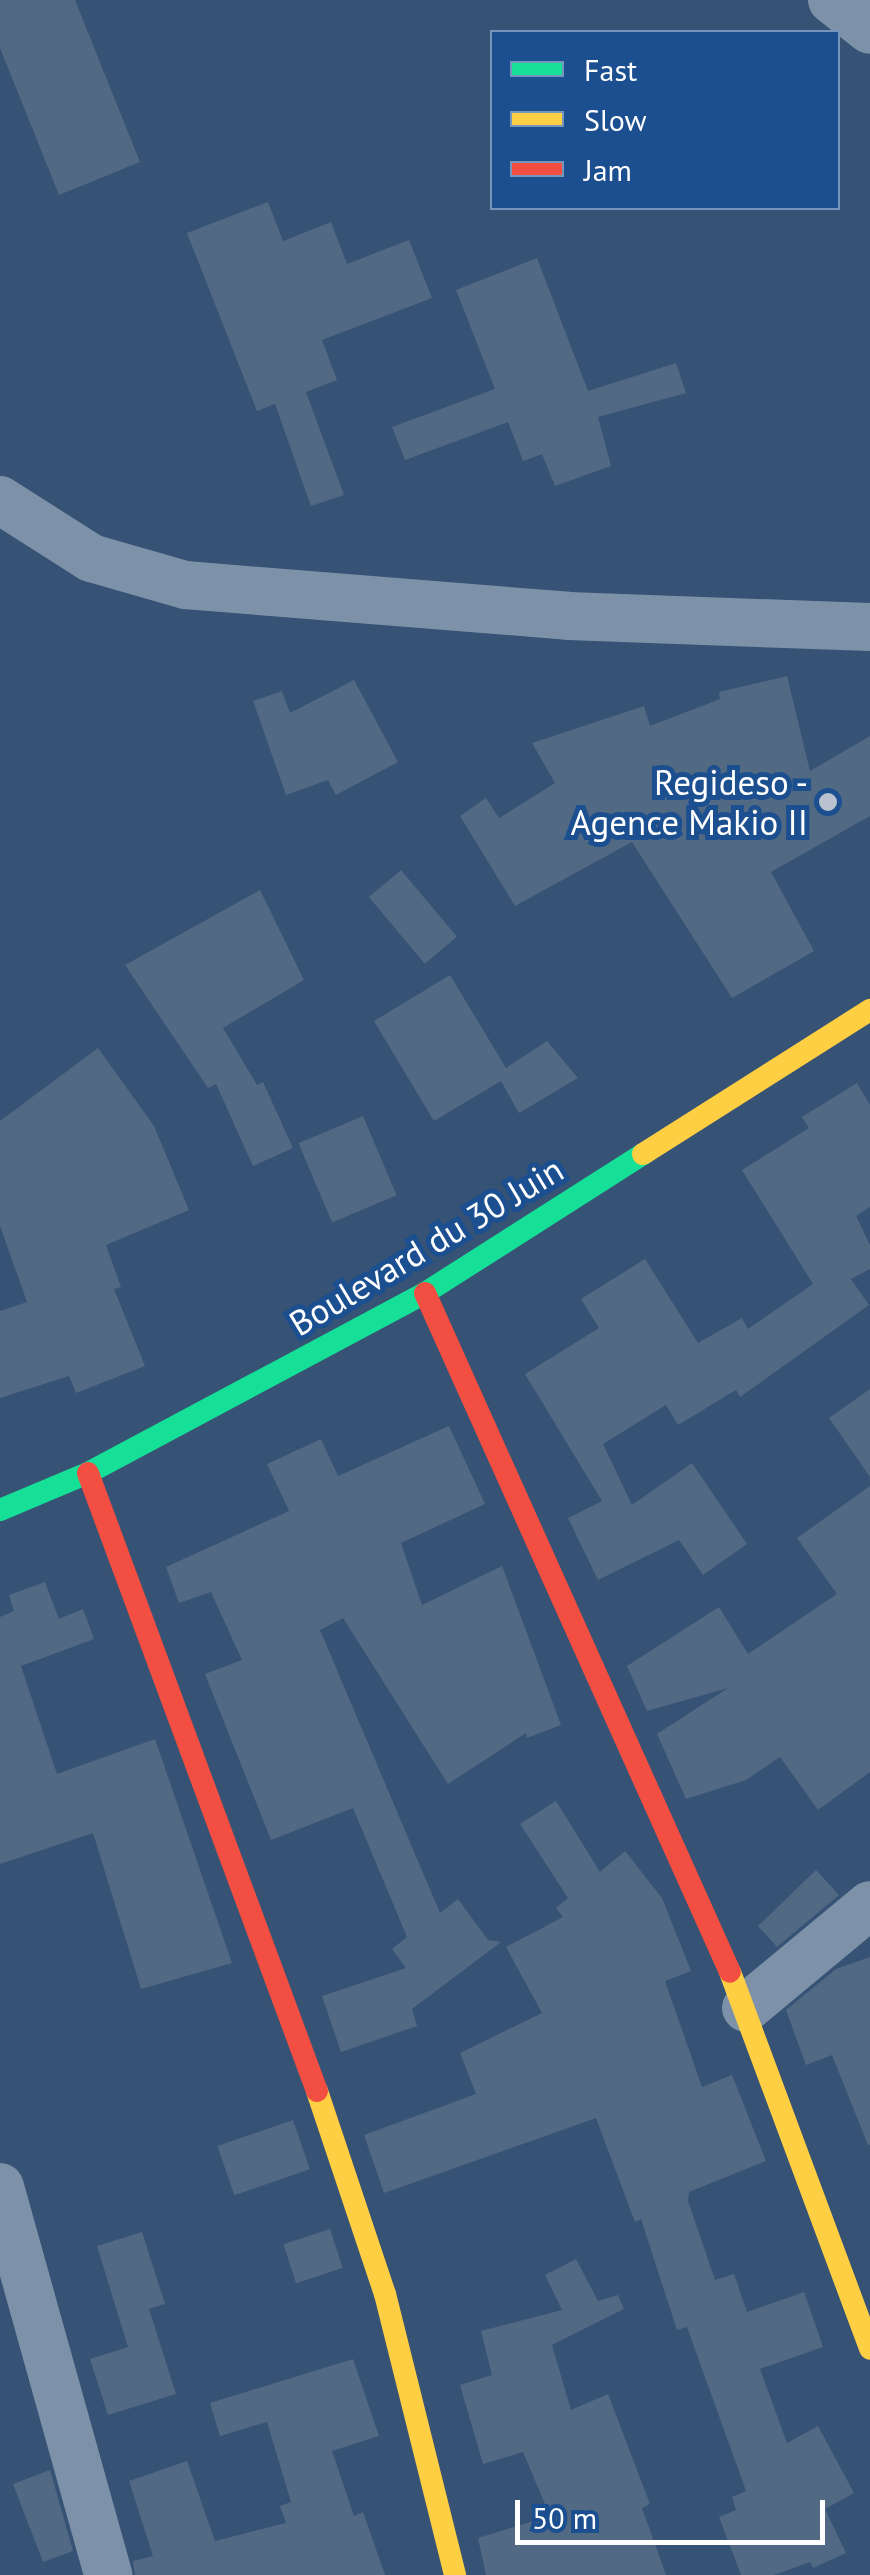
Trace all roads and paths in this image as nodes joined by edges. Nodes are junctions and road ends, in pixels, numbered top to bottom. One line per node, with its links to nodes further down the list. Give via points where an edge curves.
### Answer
1 (832, 0): 2 (street)
2 (870, 30)
3 (0, 500): 4 (street, via 91,558 185,585 568,616)
4 (870, 626)
5 (870, 1010): 6 (street, Boulevard du 30 Juin)
6 (425, 1293): 7 (street, Boulevard du 30 Juin); 10 (street)
7 (88, 1473): 8 (street, Boulevard du 30 Juin); 14 (street, via 264,1938 385,2294)
8 (0, 1510)
9 (870, 1905): 10 (street)
10 (746, 2008): 12 (street)
11 (0, 2186): 13 (street)
12 (870, 2350)
13 (108, 2575)
14 (456, 2575)

